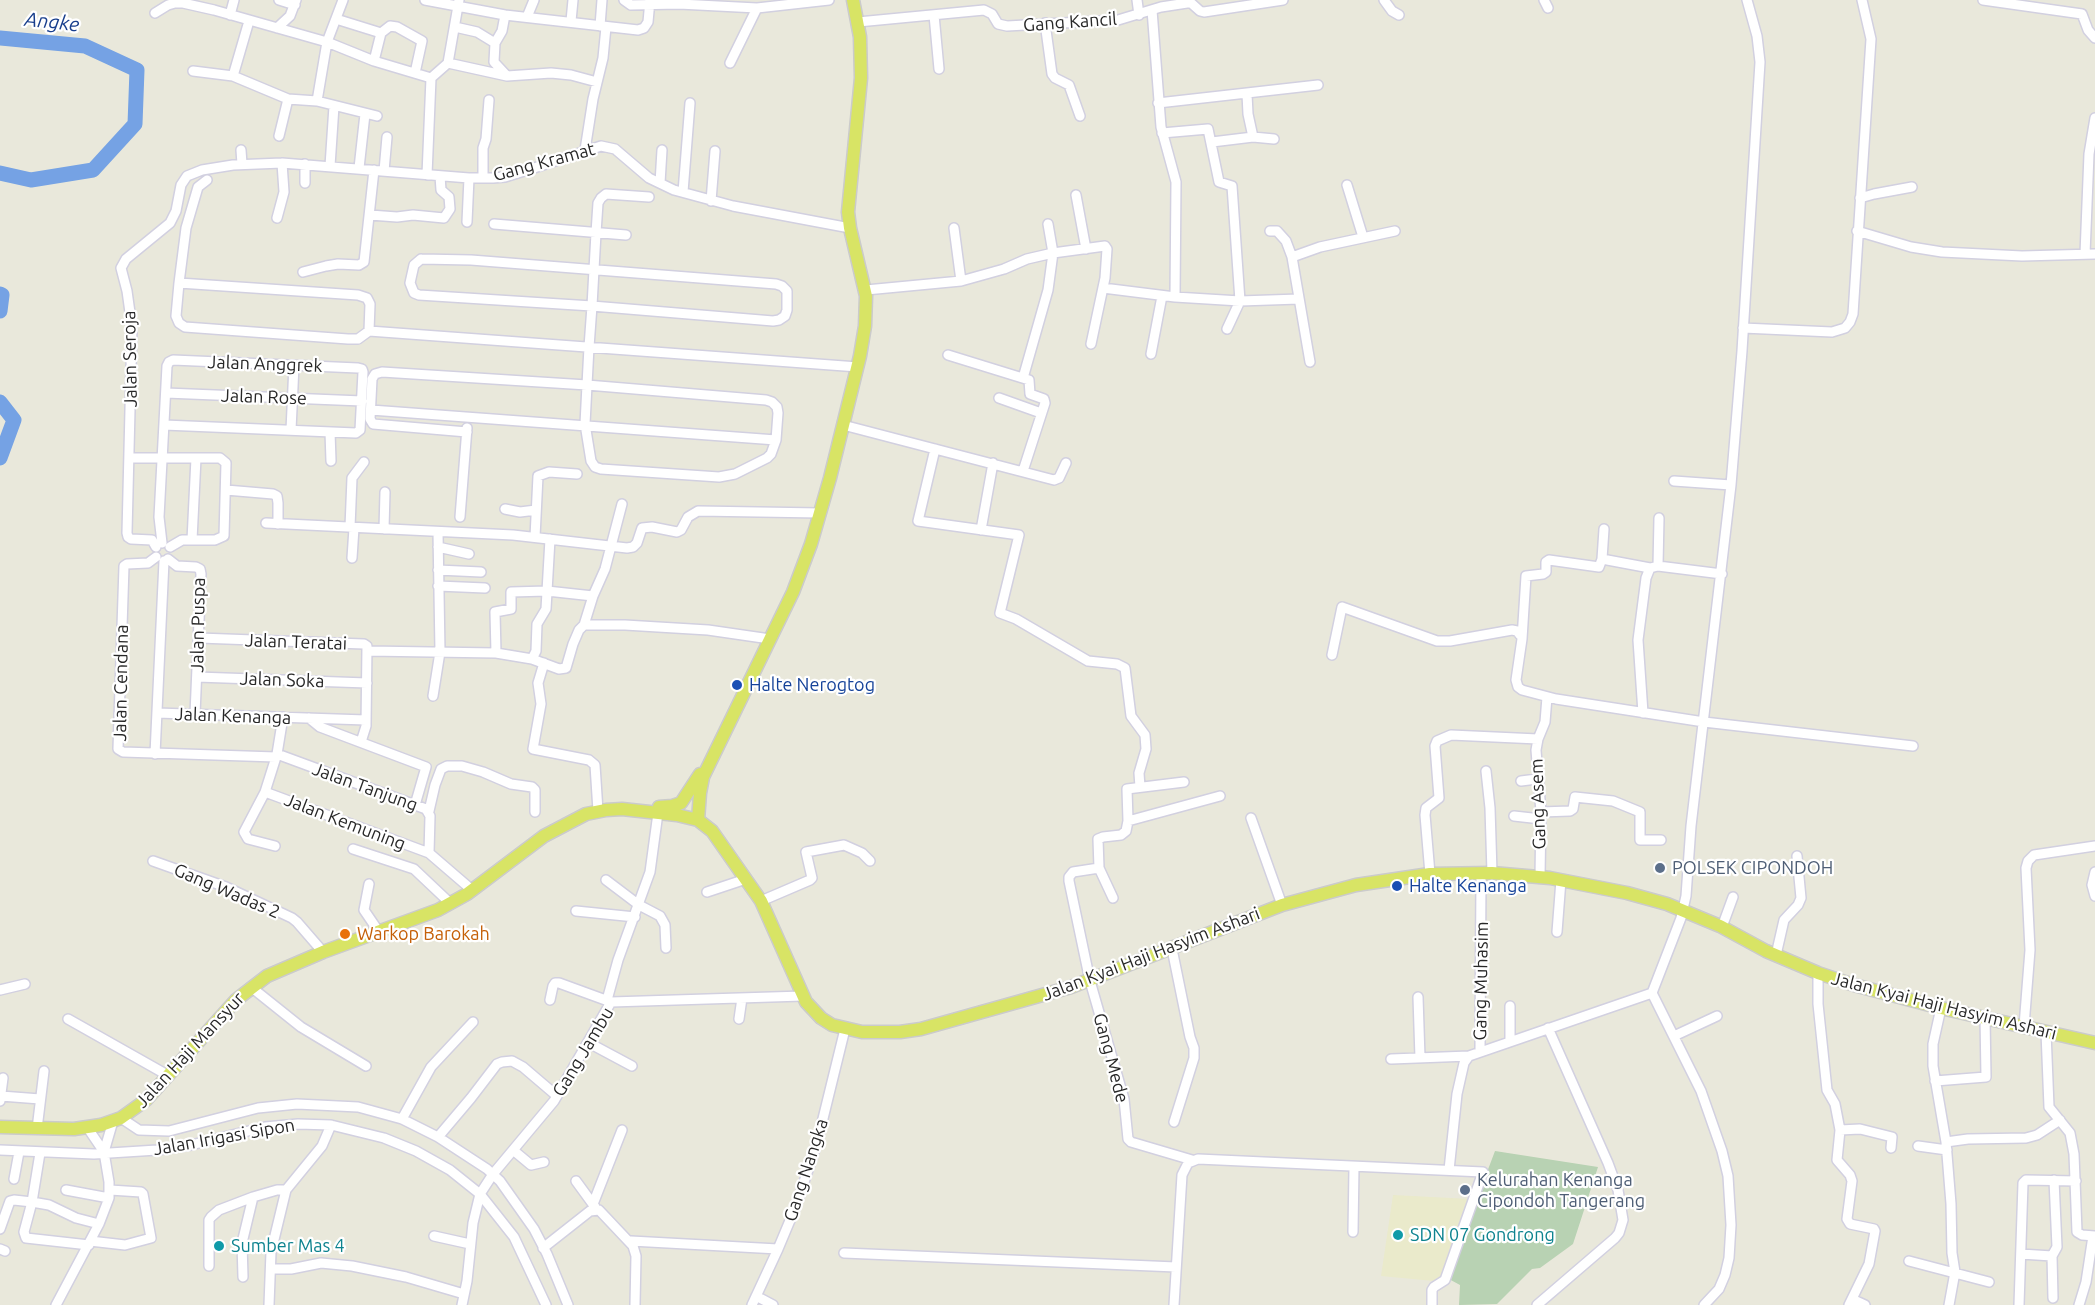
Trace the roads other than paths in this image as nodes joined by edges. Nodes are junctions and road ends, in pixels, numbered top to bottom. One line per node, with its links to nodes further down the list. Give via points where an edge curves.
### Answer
1 (234, 0): 25 (street)
2 (279, 0): 19 (street)
3 (344, 0): 31 (street)
4 (425, 0): 20 (street)
5 (534, 0): 30 (street)
6 (573, 0): 33 (street)
7 (602, 0): 36 (street)
8 (624, 0): 18 (street, via 631,5)
9 (828, 0): 21 (street)
10 (853, 0): 34 (main road)
11 (1137, 0): 28 (street)
12 (1208, 0): 23 (street)
13 (1283, 0): 23 (street, Gang Kancil)
14 (1384, 0): 29 (street)
15 (1747, 0): 125 (street, via 1760,62)
16 (1862, 0): 94 (street, via 1870,39)
17 (1983, 0): 40 (street, via 2082,14)
18 (650, 2): 21 (street); 36 (street, via 645,28)
19 (296, 3): 38 (street, via 290,16)
20 (458, 4): 26 (street); 37 (street)
21 (757, 8): 45 (street)
22 (1152, 10): 23 (street, Gang Kancil, via 1187,3); 28 (street, Gang Kancil); 59 (street)
23 (1210, 12)
24 (155, 13): 25 (street, via 168,5 183,3)
25 (230, 15): 32 (street)
26 (505, 15): 30 (street); 42 (street)
27 (934, 15): 34 (street, Gang Kancil); 35 (street, Gang Kancil, via 984,10 1002,26); 46 (street)
28 (1139, 15): 35 (street, Gang Kancil, via 1118,20)
29 (1399, 15)
30 (527, 17): 33 (street)
31 (336, 19): 39 (street); 41 (street)
32 (249, 21): 38 (street); 49 (street)
33 (571, 21): 36 (street)
34 (858, 22): 102 (main road, via 860,98 849,196)
35 (1045, 23): 63 (street, via 1052,74 1068,85)
36 (603, 26): 52 (street, via 603,58)
37 (455, 27): 42 (street, via 477,32); 44 (street)
38 (277, 28): 41 (street)
39 (381, 33): 43 (street); 48 (street, via 390,26 397,27 420,39)
40 (2095, 38)
41 (327, 42): 43 (street); 57 (street)
42 (495, 43): 50 (street, via 494,62)
43 (374, 61): 48 (street)
44 (448, 63): 50 (street); 51 (street)
45 (730, 63)
46 (939, 69)
47 (193, 71): 49 (street)
48 (416, 73): 51 (street)
49 (233, 76): 55 (street)
50 (507, 76): 52 (street, via 551,73)
51 (431, 78): 81 (street)
52 (597, 82): 72 (street)
53 (1318, 85): 54 (street)
54 (1247, 94): 59 (street); 68 (street)
55 (288, 99): 57 (street); 66 (street)
56 (489, 100): 85 (street)
57 (317, 101): 60 (street)
58 (690, 103): 91 (street)
59 (1158, 103): 65 (street)
60 (334, 106): 61 (street); 78 (street)
61 (366, 114): 62 (street); 79 (street)
62 (377, 116)
63 (1080, 116)
64 (2095, 118): 95 (street, via 2089,154)
65 (1162, 133): 70 (street, via 1205,128); 121 (street, via 1176,182)
66 (279, 136)
67 (387, 137): 80 (street)
68 (1253, 137): 69 (street); 70 (street)
69 (1274, 139)
70 (1212, 142): 123 (street, via 1219,182 1232,186)
71 (241, 150): 76 (street)
72 (585, 150): 85 (street, Gang Kramat, via 505,177); 88 (street, Gang Kramat, via 601,146 615,149)
73 (662, 150): 88 (street)
74 (715, 151): 96 (street)
75 (282, 163): 76 (street, Gang Kramat); 77 (street, Gang Kramat); 98 (street, via 284,192)
76 (242, 164): 82 (street, Gang Kramat)
77 (305, 164): 78 (street, Gang Kramat); 87 (street)
78 (330, 166): 79 (street, Gang Kramat)
79 (358, 168): 80 (street, Gang Kramat)
80 (379, 170): 81 (street, Gang Kramat); 97 (street)
81 (427, 175): 83 (street, Gang Kramat)
82 (187, 176): 152 (street, Jalan Seroja, via 170,223 126,259 121,268 132,320)
83 (440, 176): 84 (street, Gang Kramat); 97 (street, via 441,190 449,197 450,209 444,218)
84 (469, 178): 85 (street, Gang Kramat); 99 (street)
85 (483, 178)
86 (207, 180): 117 (street, via 198,187 186,228)
87 (305, 183)
88 (660, 183): 91 (street, Gang Kramat)
89 (1347, 185): 109 (street)
90 (1912, 187): 94 (street)
91 (682, 192): 96 (street, Gang Kramat)
92 (1076, 195): 110 (street)
93 (649, 197): 107 (street, via 606,194 598,203)
94 (1860, 198): 106 (street)
95 (2091, 199): 112 (street)
96 (711, 201): 102 (street, Gang Kramat)
97 (370, 214): 115 (street, via 362,265 338,264)
98 (277, 218)
99 (467, 222)
100 (494, 224): 107 (street)
101 (1048, 224): 111 (street)
102 (850, 228): 119 (main road)
103 (954, 228): 116 (street)
104 (1270, 231): 113 (street, via 1277,231 1286,241)
105 (1395, 231): 109 (street)
106 (1857, 231): 112 (street, via 1942,252); 125 (street, via 1852,314 1845,328 1832,332)
107 (596, 232): 108 (street); 114 (street)
108 (626, 235)
109 (1362, 237): 113 (street)
110 (1086, 249): 111 (street); 118 (street, via 1107,249)
111 (1053, 253): 116 (street); 135 (street, via 1048,290)
112 (2090, 254)
113 (1292, 257): 122 (street)
114 (594, 270): 124 (street); 124 (street, via 421,259 414,264 410,283 419,295); 124 (street, via 776,284 782,286 788,297 784,316 773,321)
115 (303, 272)
116 (961, 281): 119 (street)
117 (179, 283): 127 (street, via 358,295 370,304); 127 (street, via 176,316 185,327 348,339 358,339)
118 (1103, 288): 120 (street); 128 (street)
119 (866, 290): 134 (main road)
120 (1162, 296): 121 (street); 130 (street)
121 (1175, 297): 123 (street)
122 (1299, 299): 123 (street); 132 (street)
123 (1240, 301): 126 (street)
124 (592, 306): 129 (street)
125 (1743, 328): 162 (street)
126 (1227, 329)
127 (369, 331): 129 (street)
128 (1091, 344)
129 (590, 347): 134 (street); 136 (street)
130 (1151, 354)
131 (948, 355): 135 (street)
132 (1310, 363)
133 (294, 366): 137 (street, Jalan Anggrek, via 169,362); 138 (street); 140 (street, Jalan Anggrek, via 362,369)
134 (858, 367): 146 (main road)
135 (1023, 378): 142 (street, via 1029,381 1029,394 1044,399)
136 (587, 385): 141 (street, via 382,372 372,379); 144 (street); 150 (street, via 766,400 777,407)
137 (166, 393): 138 (street, Jalan Rose); 145 (street)
138 (293, 398): 140 (street, Jalan Rose); 147 (street)
139 (999, 399): 142 (street)
140 (362, 401): 148 (street, via 358,432)
141 (371, 410): 143 (street); 149 (street, via 371,422 376,425)
142 (1041, 413): 159 (street)
143 (468, 417): 144 (street); 149 (street)
144 (585, 424): 150 (street); 150 (street, via 591,461 601,469 727,476 767,458)
145 (164, 425): 147 (street); 153 (street)
146 (843, 425): 151 (street); 168 (main road)
147 (291, 430): 148 (street)
148 (330, 432): 155 (street)
149 (467, 432): 169 (street)
150 (776, 440)
151 (935, 448): 158 (street); 176 (street, via 918,521)
152 (130, 458): 153 (street); 181 (street, Jalan Seroja, via 128,537 152,540)
153 (163, 458): 154 (street); 181 (street, via 159,517)
154 (196, 458): 163 (street, via 225,461); 180 (street)
155 (331, 461)
156 (364, 462): 173 (street, via 352,478)
157 (1066, 463): 159 (street, via 1054,480)
158 (993, 464): 159 (street); 176 (street)
159 (1023, 471)
160 (577, 474): 167 (street, via 549,472 538,476)
161 (1674, 481): 162 (street)
162 (1731, 485): 191 (street)
163 (226, 490): 172 (street, via 277,496); 180 (street, via 224,536)
164 (386, 492): 174 (street)
165 (622, 504): 182 (street)
166 (505, 509): 167 (street)
167 (536, 510): 178 (street)
168 (820, 513): 182 (street, via 698,511 677,532 646,527 633,547); 199 (main road, via 793,592)
169 (460, 517)
170 (1659, 518): 188 (street)
171 (266, 523): 172 (street)
172 (278, 524): 173 (street)
173 (352, 528): 174 (street); 185 (street)
174 (384, 529): 177 (street)
175 (1604, 529): 187 (street)
176 (981, 530): 227 (street, via 1019,535 1000,613 1088,661 1125,668 1131,716 1145,735)
177 (438, 531): 178 (street); 183 (street)
178 (535, 537): 179 (street)
179 (550, 539): 182 (street); 194 (street)
180 (192, 540): 181 (street)
181 (163, 546): 186 (street); 186 (street, via 171,554)
182 (612, 546): 195 (street)
183 (438, 547): 184 (street); 189 (street)
184 (469, 554)
185 (352, 558)
186 (162, 559): 198 (street, Jalan Puspa, via 200,569); 210 (street); 220 (street, Jalan Cendana, via 124,566 118,745 123,752)
187 (1602, 559): 188 (street); 197 (street, via 1599,567 1549,560 1546,572 1526,576)
188 (1654, 567): 191 (street); 211 (street, via 1646,578 1638,640)
189 (438, 570): 190 (street); 192 (street)
190 (481, 572)
191 (1722, 574): 216 (street)
192 (438, 586): 193 (street); 201 (street)
193 (485, 588)
194 (547, 591): 195 (street); 202 (street, via 511,591 511,609 495,612); 204 (street)
195 (593, 596): 196 (street)
196 (584, 625): 199 (street, via 708,630); 205 (street, via 566,668)
197 (1521, 634): 203 (street, via 1512,630 1437,641 1342,607); 209 (street, via 1516,684)
198 (199, 638): 200 (street, Jalan Teratai, via 364,644); 206 (street, Jalan Puspa)
199 (770, 639): 222 (main road)
200 (368, 651): 201 (street); 207 (street, Jalan Teratai)
201 (440, 652): 202 (street); 208 (street)
202 (496, 653): 204 (street)
203 (1332, 655)
204 (532, 659): 205 (street)
205 (544, 663): 231 (street, via 538,683 541,704 532,747 589,760 595,765)
206 (197, 677): 207 (street, Jalan Soka); 212 (street, Jalan Puspa)
207 (367, 683): 215 (street, Jalan Teratai)
208 (433, 696)
209 (1547, 698): 211 (street); 217 (street, Gang Asem, via 1544,729)
210 (157, 713): 212 (street, Jalan Kenanga); 220 (street)
211 (1643, 713): 216 (street)
212 (195, 714): 213 (street, Jalan Kenanga)
213 (283, 717): 214 (street, Jalan Kenanga); 221 (street, Jalan Kemuning)
214 (309, 718): 215 (street, Jalan Kenanga); 218 (street, Jalan Kenanga, via 320,727)
215 (366, 720): 218 (street, Jalan Teratai)
216 (1704, 722): 219 (street); 267 (street)
217 (1538, 739): 224 (street, Gang Asem); 252 (street, via 1451,735 1437,741 1439,798 1426,808 1425,815)
218 (361, 742): 230 (street, Jalan Kenanga, via 426,767)
219 (1913, 746)
220 (155, 754): 221 (street, Jalan Cendana)
221 (276, 756): 228 (street, Jalan Kemuning); 230 (street, Jalan Tanjung)
222 (709, 764): 232 (main road, via 681,803); 239 (main road, via 700,787)
223 (1486, 771): 251 (street, Gang Muhasim)
224 (1537, 779): 225 (street); 236 (street, Gang Asem)
225 (1521, 781)
226 (1185, 782): 227 (street)
227 (1140, 787): 240 (street, via 1127,789)
228 (265, 792): 242 (street, via 244,832 248,839); 245 (street, Jalan Kemuning)
229 (1217, 797): 240 (street)
230 (415, 805): 233 (street, Jalan Tanjung)
231 (598, 811): 232 (main road, Jalan Haji Mansyur); 258 (main road, Jalan Haji Mansyur, via 544,836)
232 (640, 811): 235 (main road, Jalan Haji Mansyur)
233 (429, 812): 234 (street, via 441,769 447,766 462,766 511,784 532,787); 245 (street, Jalan Tanjung)
234 (536, 812)
235 (658, 813): 239 (main road, Jalan Haji Mansyur); 265 (street, via 650,872)
236 (1541, 815): 237 (street); 241 (street, via 1570,811 1575,797 1613,801 1640,812 1640,840); 253 (street, Gang Asem)
237 (1514, 816)
238 (1251, 818): 266 (street)
239 (698, 820): 254 (main road, Jalan Kyai Haji Hasyim Ashari, via 717,836)
240 (1128, 820): 249 (street, via 1121,835 1098,839)
241 (1661, 840)
242 (276, 846)
243 (2095, 846): 295 (street, via 2034,855 2028,861 2030,950)
244 (353, 849): 264 (street, via 414,869)
245 (429, 853): 258 (street)
246 (1797, 856): 276 (street, via 1801,898 1784,921)
247 (153, 861): 275 (street, Gang Wadas 2, via 226,887 292,918)
248 (870, 861): 263 (street, via 844,844 806,852 812,878)
249 (1099, 868): 262 (street); 278 (street, via 1073,872 1068,881)
250 (2095, 872): 260 (street)
251 (1487, 873): 252 (main road, Jalan Kyai Haji Hasyim Ashari); 253 (main road, Jalan Kyai Haji Hasyim Ashari); 305 (street, Gang Muhasim)
252 (1430, 874): 266 (main road, Jalan Kyai Haji Hasyim Ashari, via 1379,880)
253 (1539, 877): 256 (main road, Jalan Kyai Haji Hasyim Ashari)
254 (746, 879): 259 (street); 263 (main road, Jalan Kyai Haji Hasyim Ashari)
255 (606, 880): 265 (street)
256 (1561, 880): 267 (main road, Jalan Kyai Haji Hasyim Ashari); 272 (street)
257 (369, 884): 271 (street, via 364,910)
258 (470, 892): 264 (main road, Jalan Haji Mansyur)
259 (707, 892)
260 (2095, 896)
261 (1733, 897): 270 (street)
262 (1113, 898)
263 (761, 901): 283 (main road, Jalan Kyai Haji Hasyim Ashari)
264 (450, 903): 271 (main road, Jalan Haji Mansyur)
265 (639, 905): 269 (street); 273 (street, via 663,920)
266 (1282, 905): 274 (main road, Jalan Kyai Haji Hasyim Ashari)
267 (1683, 909): 270 (main road, Jalan Kyai Haji Hasyim Ashari); 282 (street)
268 (576, 910): 269 (street)
269 (635, 916): 287 (street, via 618,960)
270 (1722, 927): 276 (main road, Jalan Kyai Haji Hasyim Ashari)
271 (378, 932): 275 (main road, Jalan Haji Mansyur)
272 (1557, 932)
273 (666, 948)
274 (1172, 949): 278 (main road, Jalan Kyai Haji Hasyim Ashari); 323 (street, via 1194,1048)
275 (323, 952): 280 (main road, Jalan Haji Mansyur)
276 (1776, 955): 277 (main road, Jalan Kyai Haji Hasyim Ashari)
277 (1818, 973): 289 (main road, Jalan Kyai Haji Hasyim Ashari); 330 (street, via 1827,1090 1835,1104)
278 (1090, 981): 297 (main road, Jalan Kyai Haji Hasyim Ashari, via 921,1029 882,1033); 341 (street, Gang Mede, via 1124,1098 1128,1139)
279 (25, 984): 281 (street)
280 (251, 987): 309 (street, via 301,1027); 312 (main road, Jalan Haji Mansyur)
281 (0, 990)
282 (1652, 993): 296 (street); 299 (street)
283 (802, 996): 285 (street, Gang Jambu); 297 (main road, Jalan Kyai Haji Hasyim Ashari, via 821,1018)
284 (1418, 997): 307 (street)
285 (742, 998): 287 (street, Gang Jambu); 293 (street)
286 (550, 1000): 287 (street, via 553,986 559,983)
287 (609, 1001): 302 (street, Gang Jambu)
288 (1510, 1006): 300 (street)
289 (1941, 1008): 291 (main road, Jalan Kyai Haji Hasyim Ashari); 314 (street, via 1934,1044)
290 (1717, 1016): 299 (street)
291 (1985, 1017): 295 (main road, Jalan Kyai Haji Hasyim Ashari); 314 (street, via 1986,1077)
292 (68, 1019): 312 (street)
293 (739, 1019)
294 (473, 1022): 320 (street, via 431,1067)
295 (2024, 1026): 298 (main road, Jalan Kyai Haji Hasyim Ashari)
296 (1548, 1028): 300 (street); 390 (street, via 1608,1163 1623,1220 1615,1238)
297 (845, 1029): 366 (street, Gang Nangka, via 817,1143)
298 (2046, 1032): 301 (main road, Jalan Kyai Haji Hasyim Ashari); 322 (street, via 2048,1103)
299 (1674, 1036): 391 (street, via 1701,1091 1728,1176 1729,1258 1719,1289)
300 (1510, 1041): 305 (street)
301 (2081, 1041): 303 (main road, Jalan Kyai Haji Hasyim Ashari); 304 (main road, Jalan Kyai Haji Hasyim Ashari)
302 (589, 1043): 310 (street); 315 (street, Gang Jambu)
303 (2095, 1043)
304 (2095, 1051)
305 (1480, 1052): 306 (street)
306 (1469, 1056): 307 (street); 344 (street, via 1457,1094)
307 (1420, 1058): 308 (street)
308 (1391, 1059)
309 (366, 1066)
310 (632, 1066)
311 (44, 1071): 317 (street)
312 (169, 1076): 321 (main road, Jalan Haji Mansyur, via 146,1100)
313 (3, 1078): 316 (street)
314 (1935, 1081): 334 (street)
315 (557, 1096): 332 (street, via 512,1061 496,1064); 338 (street, Gang Jambu)
316 (0, 1099): 317 (street)
317 (40, 1099): 328 (street)
318 (284, 1105): 319 (street, Jalan Irigasi Sipon); 320 (street, Jalan Irigasi Sipon, via 358,1107); 324 (street, via 276,1116)
319 (262, 1108): 321 (street, Jalan Irigasi Sipon, via 160,1131 139,1130); 327 (street, via 271,1116)
320 (402, 1119): 332 (street, Jalan Irigasi Sipon)
321 (117, 1120): 331 (main road, Jalan Haji Mansyur); 336 (street)
322 (2060, 1120): 334 (street, via 2026,1138 1968,1139); 349 (street, via 2070,1133)
323 (1174, 1122)
324 (285, 1125): 325 (street, Jalan Irigasi Sipon); 327 (street, Jalan Irigasi Sipon)
325 (331, 1125): 351 (street, via 322,1146); 352 (street, Jalan Irigasi Sipon, via 416,1150)
326 (0, 1127): 328 (main road, Jalan Haji Mansyur)
327 (265, 1127): 336 (street, Jalan Irigasi Sipon, via 191,1145)
328 (37, 1129): 331 (main road, Jalan Haji Mansyur)
329 (622, 1130): 356 (street)
330 (1840, 1130): 335 (street, via 1860,1129 1892,1137); 380 (street, via 1837,1160 1852,1180 1848,1222 1875,1231 1869,1264)
331 (91, 1132): 336 (street)
332 (438, 1137): 345 (street, Jalan Irigasi Sipon)
333 (1918, 1146): 334 (street)
334 (1947, 1146): 374 (street)
335 (1891, 1148)
336 (103, 1149): 340 (street, Jalan Irigasi Sipon); 353 (street)
337 (0, 1150): 339 (street, Jalan Irigasi Sipon)
338 (513, 1150): 342 (street, via 531,1165); 345 (street, Gang Jambu)
339 (19, 1152): 340 (street, Jalan Irigasi Sipon); 346 (street)
340 (40, 1153): 355 (street)
341 (1192, 1160): 343 (street); 372 (street, via 1182,1175)
342 (544, 1161)
343 (1354, 1167): 344 (street); 359 (street)
344 (1449, 1170): 389 (street, via 1483,1172 1445,1280 1432,1290)
345 (491, 1177): 352 (street, Gang Jambu); 365 (street, Jalan Irigasi Sipon, via 508,1190)
346 (14, 1179)
347 (2054, 1180): 349 (street); 368 (street, via 2024,1181); 369 (street, via 2057,1247)
348 (576, 1181): 356 (street)
349 (2076, 1181): 361 (street, via 2077,1232)
350 (66, 1190): 353 (street)
351 (286, 1190): 354 (street); 373 (street, via 271,1252)
352 (481, 1192): 364 (street, Gang Jambu); 384 (street, Jalan Irigasi Sipon, via 514,1237)
353 (110, 1194): 357 (street); 363 (street, via 143,1194 151,1238 124,1245)
354 (253, 1197): 371 (street, via 219,1210 209,1220); 375 (street, via 242,1243)
355 (32, 1202): 357 (street, via 49,1204); 358 (street, via 10,1201); 363 (street, via 26,1238)
356 (595, 1206): 362 (street); 365 (street)
357 (99, 1224): 363 (street)
358 (1, 1225)
359 (1353, 1232)
360 (434, 1236): 364 (street)
361 (2094, 1236): 395 (street)
362 (631, 1241): 366 (street); 386 (street, via 636,1256)
363 (89, 1243): 381 (street)
364 (470, 1244): 377 (street, Gang Jambu)
365 (543, 1248): 385 (street, Jalan Irigasi Sipon)
366 (778, 1250): 379 (street, Gang Nangka)
367 (844, 1253): 372 (street)
368 (2021, 1254): 369 (street); 394 (street)
369 (2052, 1256): 378 (street)
370 (1909, 1261): 374 (street)
371 (209, 1266)
372 (1176, 1267): 388 (street)
373 (271, 1269): 377 (street, via 321,1263 352,1266); 382 (street)
374 (1954, 1272): 376 (street); 393 (street)
375 (243, 1277)
376 (1989, 1282)
377 (464, 1294): 383 (street, Gang Jambu)
378 (2053, 1298)
379 (754, 1300): 387 (street)
380 (1851, 1302): 392 (street)
381 (56, 1305)
382 (269, 1305)
383 (462, 1305)
384 (546, 1305)
385 (568, 1305)
386 (635, 1305)
387 (773, 1305)
388 (1174, 1305)
389 (1432, 1305)
390 (1537, 1305)
391 (1704, 1305)
392 (1865, 1305)
393 (1949, 1305)
394 (2019, 1305)
395 (2079, 1305)

